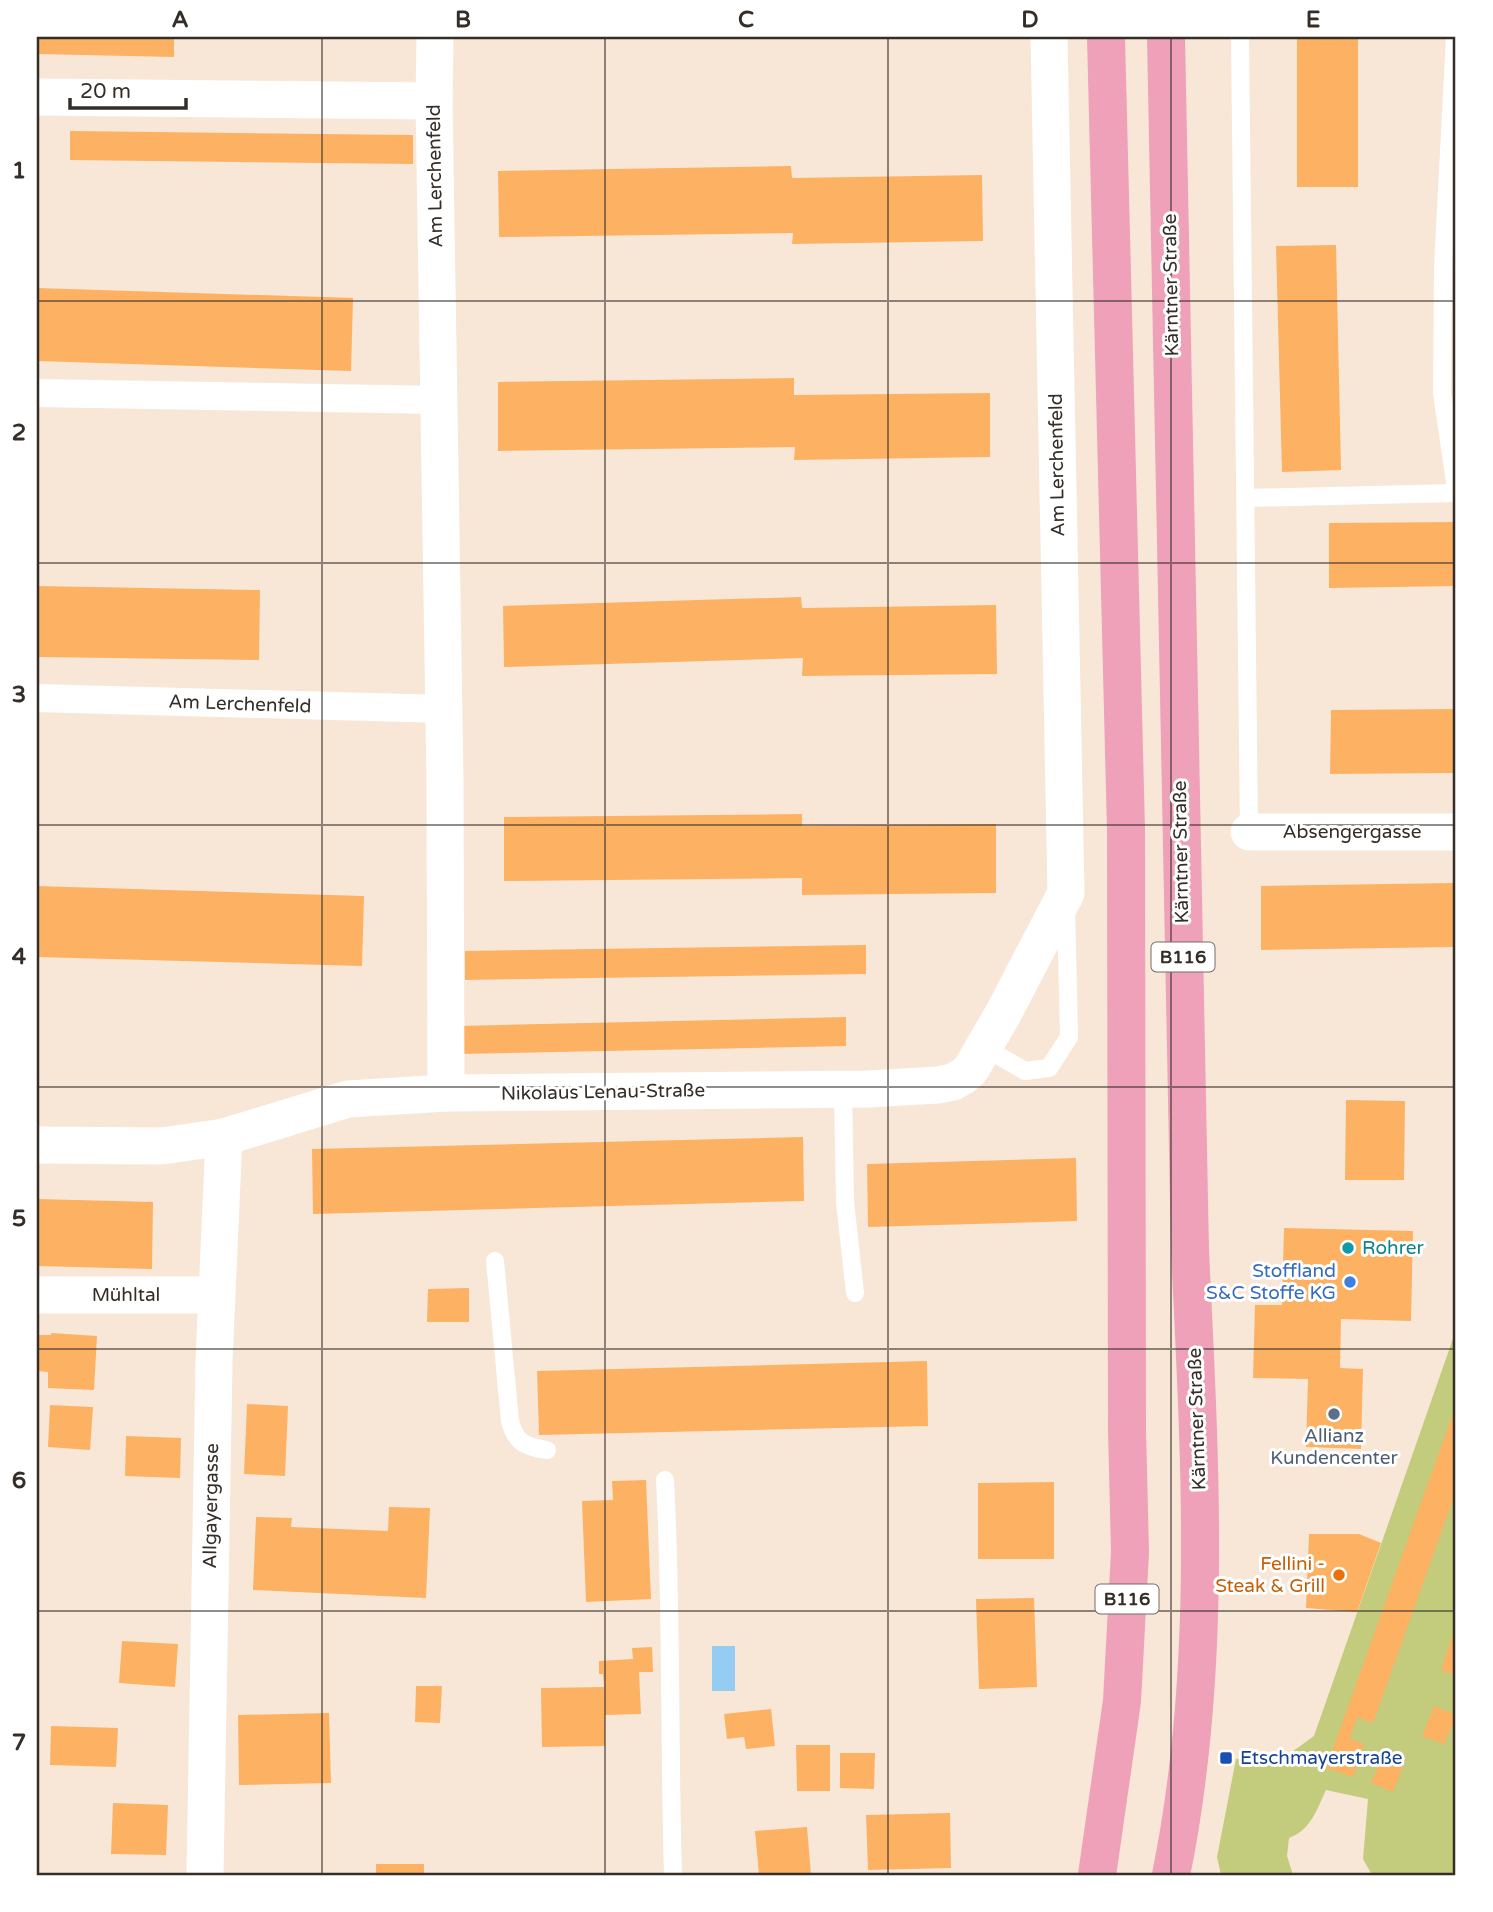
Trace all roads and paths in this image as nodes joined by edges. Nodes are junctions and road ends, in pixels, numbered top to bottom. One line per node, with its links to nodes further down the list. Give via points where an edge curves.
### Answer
1 (435, 37): 8 (street, Am Lerchenfeld)
2 (1049, 37): 17 (street, Am Lerchenfeld)
3 (1106, 37): 31 (main road, B116, via 1126,817 1130,1552 1122,1701)
4 (1166, 37): 32 (main road, Kärntner Straße / B116, via 1189,1182 1200,1441 1199,1649 1190,1758)
5 (1240, 37): 12 (lane)
6 (1455, 37): 11 (lane, via 1443,267 1442,393)
7 (37, 96): 8 (street)
8 (433, 102): 10 (street, Am Lerchenfeld)
9 (37, 393): 10 (street)
10 (438, 400): 14 (street, Am Lerchenfeld)
11 (1456, 491): 12 (lane)
12 (1245, 498): 15 (lane)
13 (37, 698): 14 (street, Am Lerchenfeld)
14 (444, 709): 20 (street, Am Lerchenfeld)
15 (1249, 832): 16 (street, Absengergasse)
16 (1456, 832)
17 (1066, 893): 18 (street, Nikolaus Lenau-Straße); 18 (lane, via 1069,1037 1049,1068 1025,1071)
18 (985, 1048): 19 (street, Nikolaus Lenau-Straße, via 971,1069 953,1082)
19 (843, 1089): 20 (street, Nikolaus Lenau-Straße); 24 (lane, via 845,1202)
20 (446, 1094): 21 (street, Nikolaus Lenau-Straße, via 348,1099)
21 (224, 1138): 22 (street, Nikolaus Lenau-Straße, via 162,1146); 26 (street, Allgayergasse)
22 (37, 1146)
23 (495, 1261): 27 (lane, via 513,1434 521,1443)
24 (855, 1293)
25 (37, 1295): 26 (street, Mühltal)
26 (216, 1295): 29 (street, Allgayergasse)
27 (547, 1450)
28 (665, 1480): 30 (lane)
29 (205, 1875)
30 (673, 1875)
31 (1097, 1875)
32 (1171, 1875)

